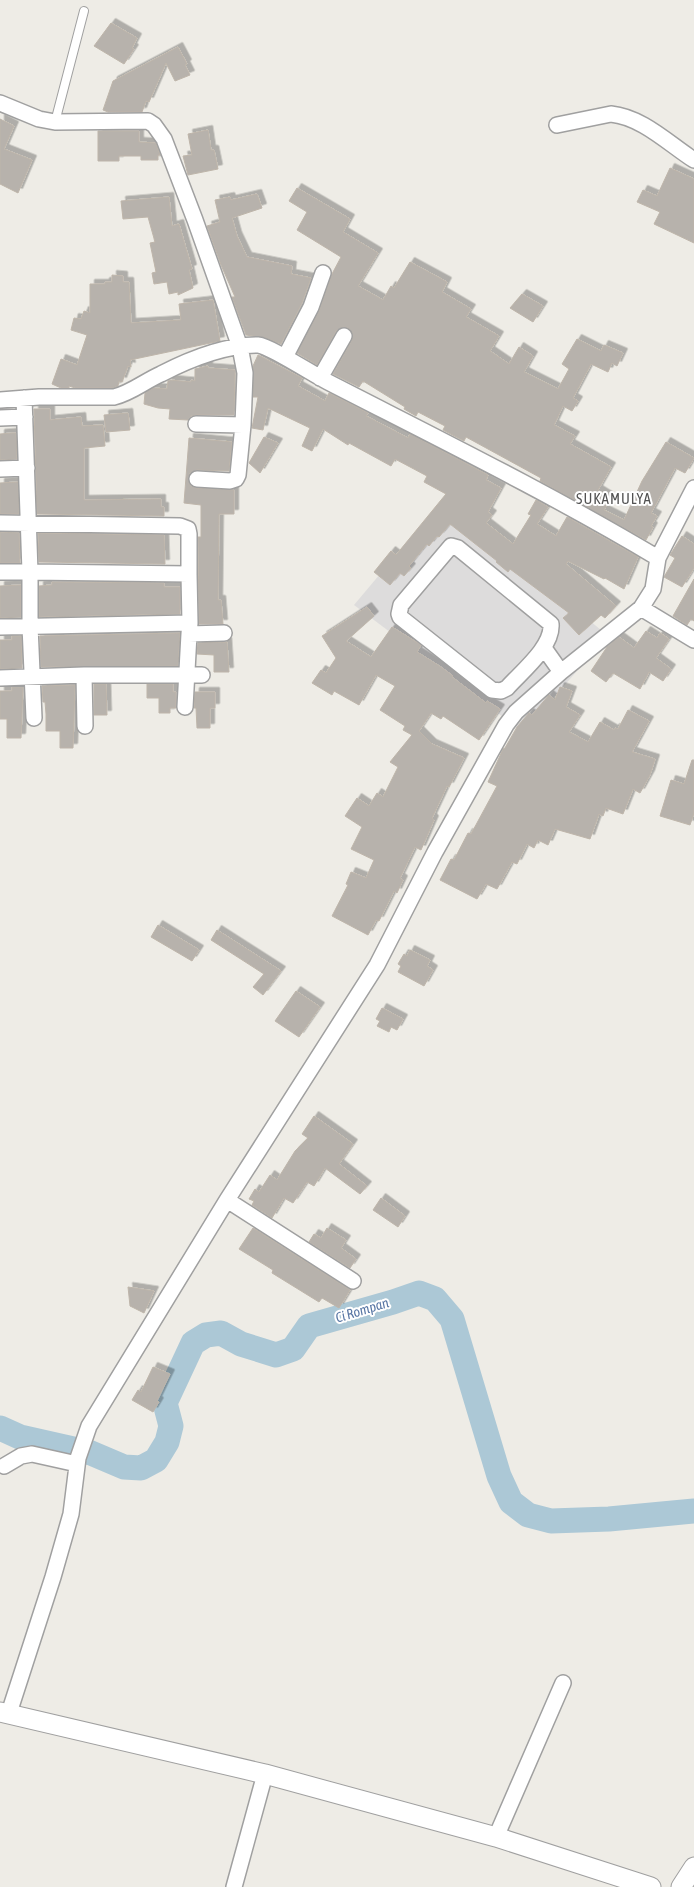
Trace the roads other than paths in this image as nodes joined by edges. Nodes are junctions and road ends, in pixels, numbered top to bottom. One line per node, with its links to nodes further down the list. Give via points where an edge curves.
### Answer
1 (84, 11): 3 (lane)
2 (0, 103): 3 (street)
3 (55, 122): 8 (street, via 145,120 154,125 164,138)
4 (557, 125): 5 (street, via 619,115 644,126)
5 (694, 160)
6 (323, 273): 9 (street, via 311,307)
7 (344, 336): 10 (street)
8 (240, 347): 9 (street, via 263,346); 11 (street, via 208,354 114,397); 16 (street, via 244,374)
9 (285, 358): 10 (street)
10 (320, 378): 23 (street, via 490,464)
11 (24, 398): 12 (street); 13 (street)
12 (0, 400)
13 (25, 417): 14 (street); 17 (street)
14 (0, 418)
15 (196, 424): 16 (street)
16 (243, 426): 19 (street, via 236,479)
17 (27, 468): 18 (street); 22 (street)
18 (0, 470)
19 (197, 479)
20 (692, 494): 23 (street)
21 (0, 523): 22 (street)
22 (28, 523): 25 (street); 26 (street, via 184,526 190,534)
23 (658, 558): 27 (street, via 653,589)
24 (0, 572): 25 (street)
25 (30, 572): 26 (street); 28 (street)
26 (189, 574): 30 (street)
27 (642, 608): 32 (street); 34 (street)
28 (30, 626): 29 (street); 30 (street); 37 (street)
29 (0, 627)
30 (189, 629): 31 (street); 35 (street)
31 (224, 633)
32 (694, 640)
33 (544, 648): 33 (street, via 551,624 455,546 451,546 400,609 400,617 492,690 506,688); 34 (street)
34 (561, 672): 43 (street, via 506,725 377,965)
35 (186, 675): 36 (street); 38 (street); 40 (street)
36 (202, 675)
37 (32, 676): 38 (street); 39 (street); 41 (street)
38 (84, 676): 42 (street)
39 (0, 678)
40 (185, 707)
41 (34, 718)
42 (85, 726)
43 (227, 1200): 44 (street); 45 (street, via 89,1426)
44 (353, 1281)
45 (79, 1456): 46 (street, via 32,1454); 48 (street, via 71,1514 53,1577)
46 (4, 1466)
47 (563, 1683): 50 (street)
48 (5, 1712): 49 (street)
49 (265, 1774): 50 (street); 52 (street)
50 (496, 1837): 53 (street)
51 (694, 1867): 54 (street)
52 (234, 1887)
53 (651, 1887)
54 (681, 1887)

